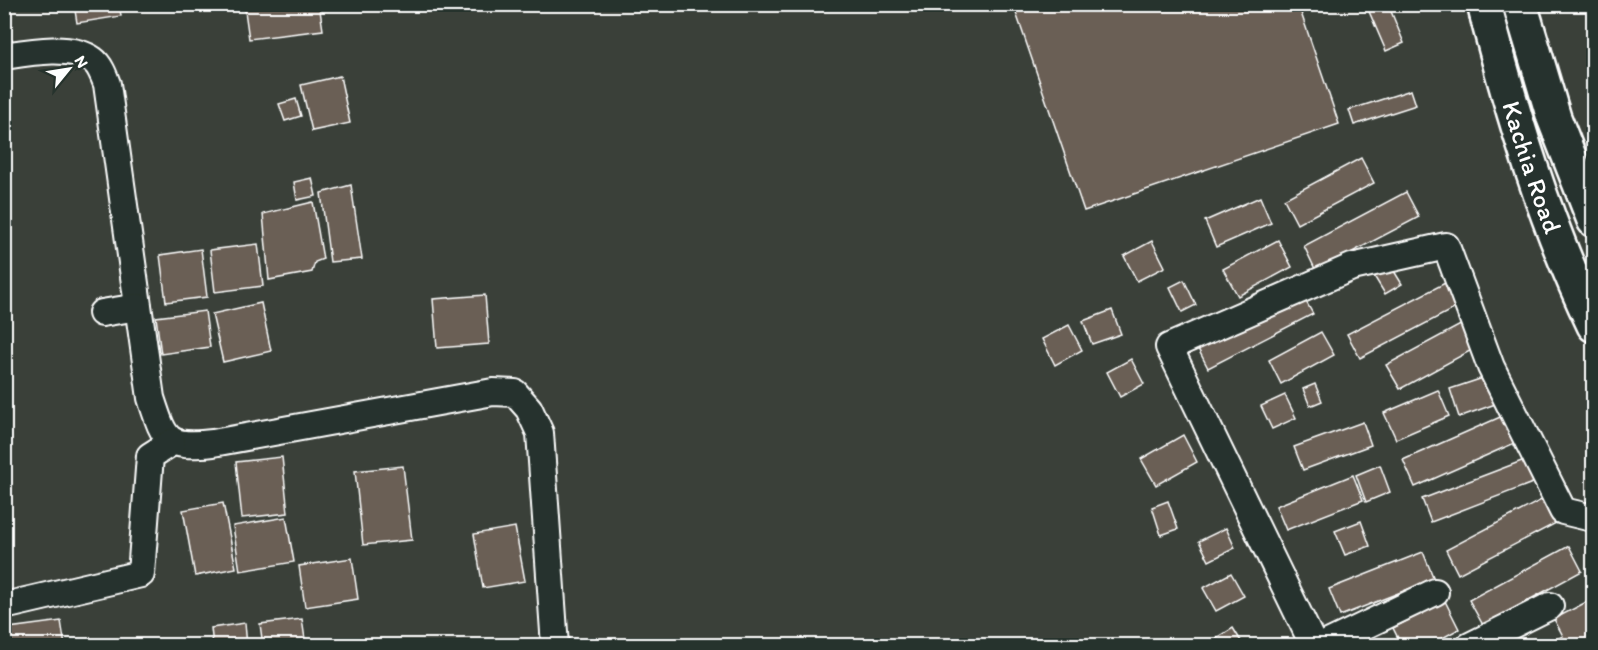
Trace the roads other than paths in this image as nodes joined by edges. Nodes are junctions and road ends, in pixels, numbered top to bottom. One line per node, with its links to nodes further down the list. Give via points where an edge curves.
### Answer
1 (1484, 4): 7 (highway, Kachia Road, via 1509,102 1538,189)
2 (1520, 4): 4 (highway, Kachia Road, via 1554,118)
3 (4, 56): 5 (street, via 36,50 79,53 94,60 101,70 107,84)
4 (1593, 220)
5 (138, 307): 6 (street); 8 (street, via 152,398 160,427)
6 (102, 313)
7 (1593, 325)
8 (172, 442): 11 (street, via 150,456 141,574); 13 (street, via 185,446 213,443 493,392 515,393 529,409 540,433)
9 (1593, 514): 14 (street, via 1588,517 1563,511 1491,367 1446,246 1352,267 1169,347)
10 (1435, 592): 15 (street)
11 (4, 606)
12 (1550, 606): 16 (street)
13 (555, 645)
14 (1314, 645)
15 (1322, 645)
16 (1470, 645)

